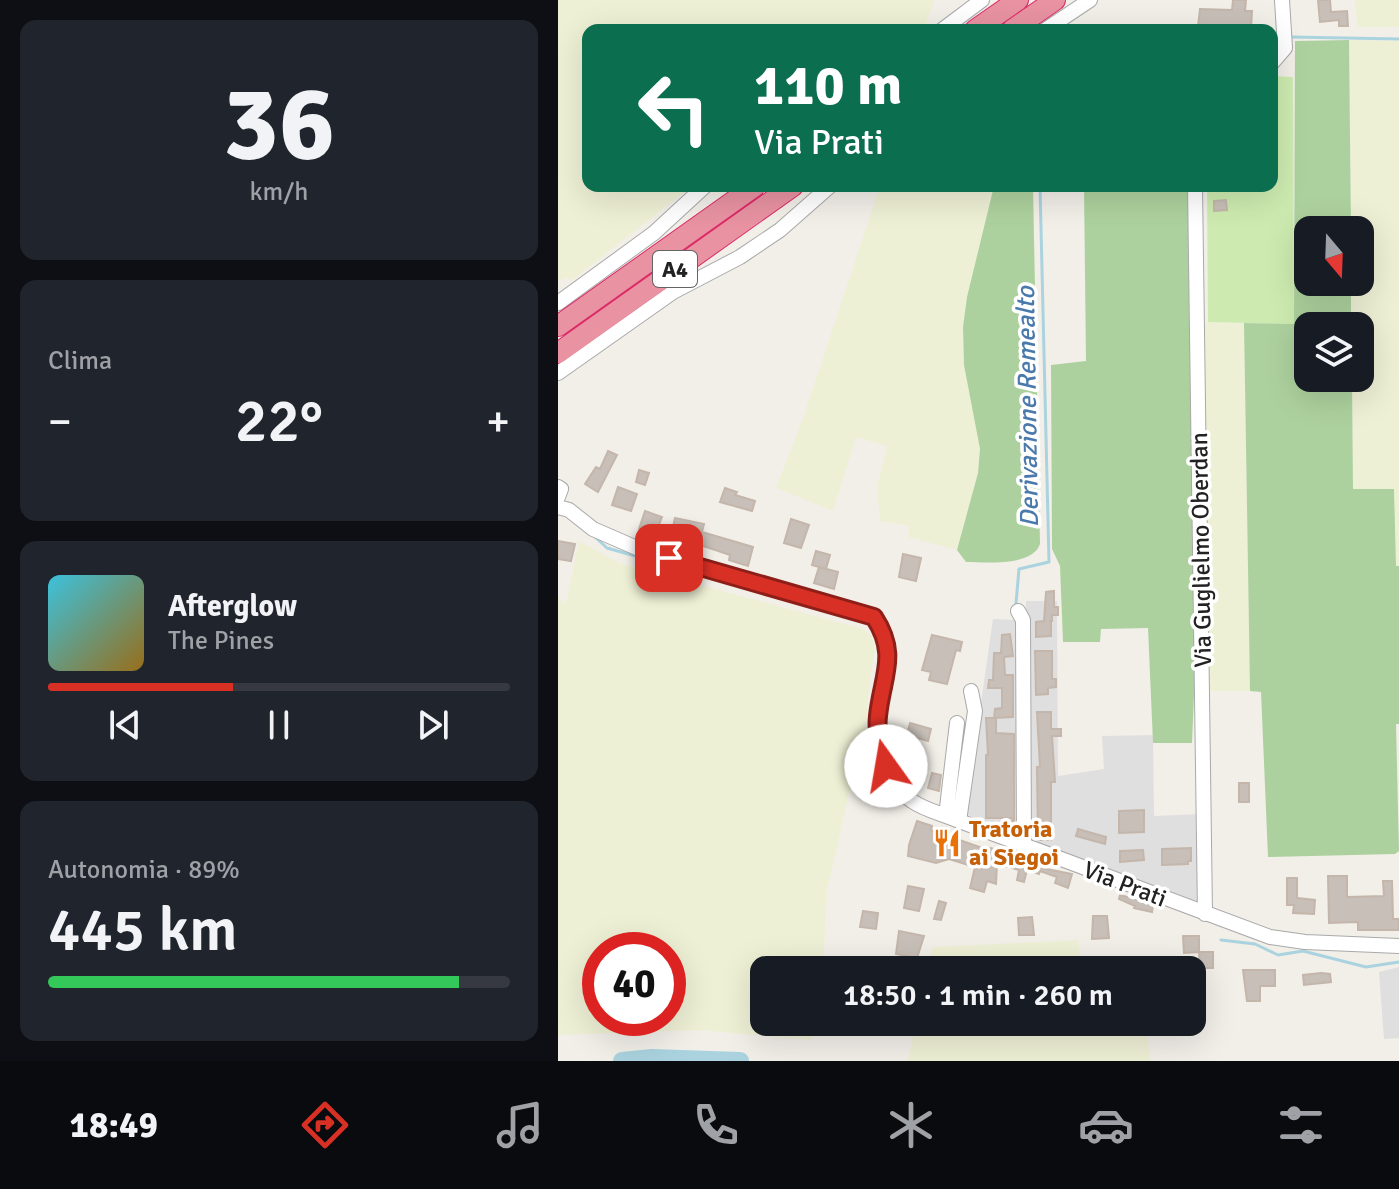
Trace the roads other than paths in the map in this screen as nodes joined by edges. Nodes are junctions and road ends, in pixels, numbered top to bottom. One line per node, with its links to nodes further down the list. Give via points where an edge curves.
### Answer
1 (982, 0): 6 (street)
2 (1018, 0): 7 (highway)
3 (1055, 0): 8 (highway)
4 (1090, 0): 9 (street)
5 (1282, 0): 10 (street, via 1285,48)
6 (950, 24)
7 (984, 24)
8 (1021, 24)
9 (1054, 24)
10 (1278, 56)
11 (698, 192): 16 (street, via 654,233)
12 (747, 192): 17 (highway, A4)
13 (785, 192): 18 (highway, A4)
14 (822, 192): 19 (street, via 740,257 673,292)
15 (1195, 192): 28 (street, Via Guglielmo Oberdan)
16 (558, 303)
17 (558, 326)
18 (558, 353)
19 (558, 373)
20 (558, 487): 21 (street)
21 (558, 497)
22 (562, 510): 26 (street, Via Prati, via 639,549 874,617 889,651 877,732 886,766 902,793)
23 (1018, 611): 27 (street, via 1023,620)
24 (971, 691): 26 (street, via 975,711)
25 (957, 723): 26 (street)
26 (952, 819): 27 (street, Via Prati)
27 (1024, 845): 28 (street, Via Prati)
28 (1205, 914): 29 (street, Via Prati, via 1288,940)
29 (1399, 946)

